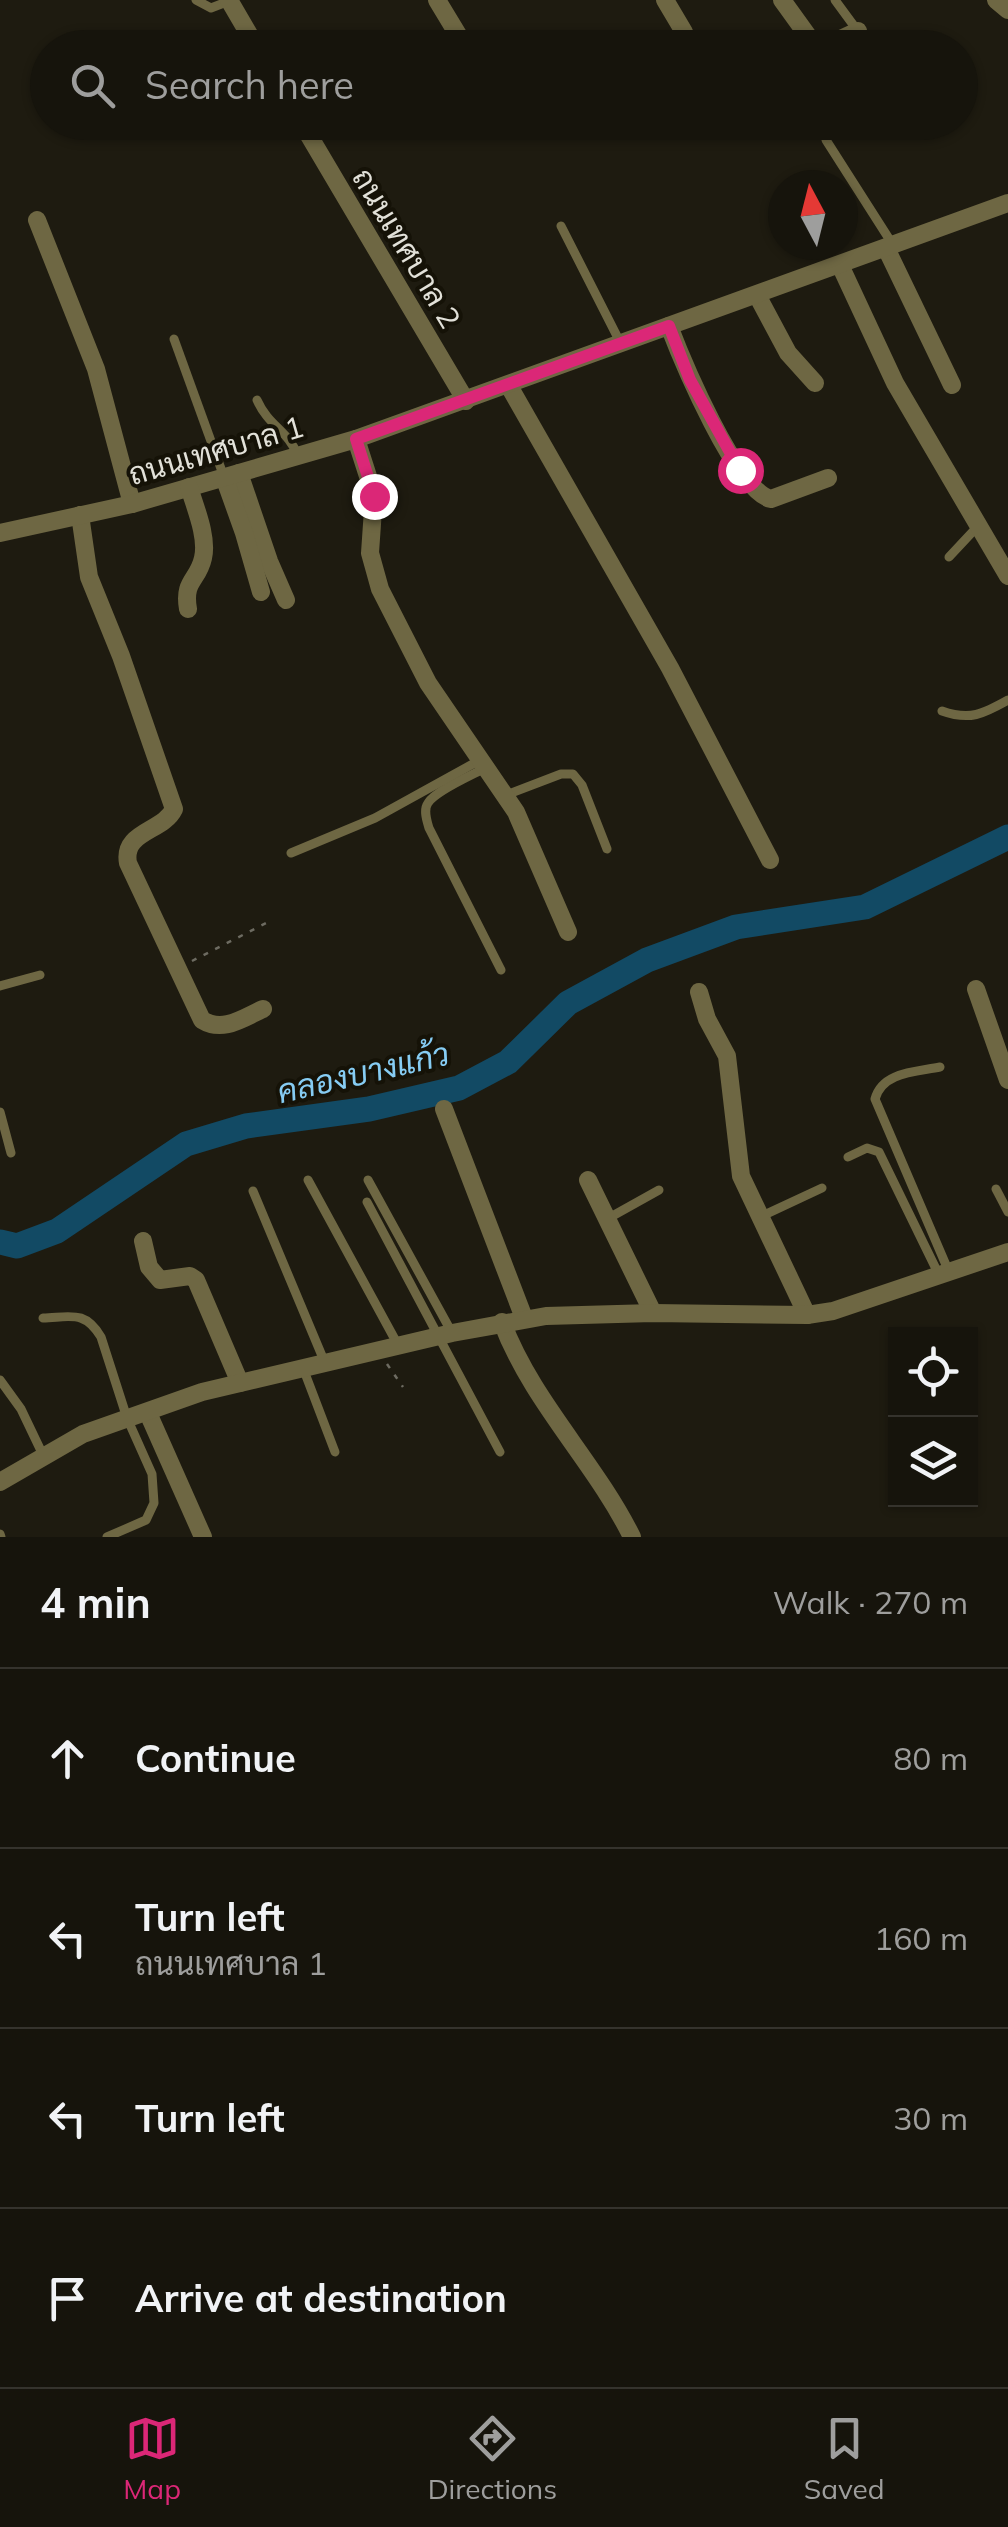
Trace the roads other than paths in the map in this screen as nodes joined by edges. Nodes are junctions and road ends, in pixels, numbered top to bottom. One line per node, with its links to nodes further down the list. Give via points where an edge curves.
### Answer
1 (196, 0): 2 (lane, via 211,8)
2 (229, 0): 9 (street)
3 (436, 0): 10 (street)
4 (665, 0): 11 (street)
5 (782, 0): 12 (street)
6 (835, 0): 13 (lane)
7 (996, 0): 8 (street)
8 (1008, 10)
9 (246, 30)
10 (455, 30)
11 (683, 30)
12 (803, 30)
13 (857, 30)
14 (313, 140): 29 (street, ถนนเทศบาล 2)
15 (826, 140): 19 (lane)
16 (1008, 203): 19 (street, ถนนเทศบาล 1)
17 (37, 220): 35 (street, via 96,369)
18 (562, 226): 24 (lane)
19 (890, 246): 20 (street, ถนนเทศบาล 1); 26 (street)
20 (840, 265): 21 (street, ถนนเทศบาล 1); 37 (street, via 895,383)
21 (757, 295): 22 (street, ถนนเทศบาล 1); 25 (street, via 788,353)
22 (669, 326): 24 (street, ถนนเทศบาล 1); 33 (street, via 709,416 754,491 771,499)
23 (174, 340): 32 (lane)
24 (621, 344): 27 (street, ถนนเทศบาล 1)
25 (814, 384)
26 (952, 385)
27 (508, 386): 29 (street, ถนนเทศบาล 1); 50 (street, via 670,668)
28 (257, 400): 31 (lane)
29 (466, 400): 30 (street, ถนนเทศบาล 1)
30 (356, 439): 31 (street, ถนนเทศบาล 1); 46 (street, via 374,496 370,553 380,588 416,663)
31 (298, 456): 32 (street, ถนนเทศบาล 1)
32 (232, 475): 34 (street, ถนนเทศบาล 1); 41 (street); 42 (street)
33 (828, 478)
34 (189, 488): 35 (street, ถนนเทศบาล 1); 43 (street, via 203,559 187,584)
35 (132, 504): 36 (street, ถนนเทศบาล 1)
36 (80, 515): 38 (street, ถนนเทศบาล 1); 57 (street, via 88,577 174,808 132,842 128,864 202,1020 227,1026)
37 (978, 526): 39 (lane); 40 (street)
38 (0, 532)
39 (949, 557)
40 (1008, 576)
41 (261, 592)
42 (286, 600)
43 (188, 609)
44 (1008, 700): 45 (lane, via 973,718)
45 (942, 711)
46 (483, 764): 47 (street); 49 (lane); 52 (lane, via 428,803 426,814)
47 (506, 796): 48 (lane, via 573,774); 51 (street)
48 (607, 849)
49 (292, 854)
50 (770, 860)
51 (568, 932)
52 (500, 970)
53 (40, 975): 54 (lane)
54 (0, 986)
55 (976, 989): 59 (street)
56 (699, 992): 73 (street, via 726,1056 740,1176)
57 (264, 1009)
58 (940, 1066): 77 (lane, via 886,1080 874,1099)
59 (1008, 1080)
60 (444, 1109): 81 (street)
61 (0, 1112): 62 (lane)
62 (11, 1154)
63 (848, 1157): 77 (lane, via 867,1148 879,1152)
64 (308, 1180): 84 (lane)
65 (368, 1180): 83 (lane)
66 (588, 1180): 74 (street)
67 (822, 1188): 73 (lane)
68 (996, 1189): 72 (lane)
69 (659, 1190): 74 (lane)
70 (253, 1191): 85 (lane)
71 (368, 1202): 83 (lane)
72 (1008, 1212)
73 (760, 1216): 79 (street)
74 (607, 1219): 78 (street)
75 (144, 1241): 88 (street, via 154,1276 196,1280)
76 (1008, 1252): 77 (street)
77 (944, 1273): 79 (street)
78 (653, 1313): 79 (street); 81 (street)
79 (807, 1315)
80 (43, 1318): 90 (lane, via 89,1319)
81 (524, 1318): 82 (street)
82 (502, 1322): 83 (street); 97 (street, via 526,1374)
83 (445, 1334): 84 (street); 92 (lane)
84 (398, 1345): 85 (street)
85 (325, 1363): 86 (street)
86 (302, 1368): 88 (street); 91 (lane)
87 (0, 1380): 93 (lane)
88 (240, 1383): 89 (street)
89 (148, 1413): 90 (street); 96 (street)
90 (127, 1418): 93 (street); 95 (lane, via 152,1474 154,1504 146,1520)
91 (335, 1452)
92 (500, 1452)
93 (42, 1455): 94 (street)
94 (0, 1482)
95 (106, 1537)
96 (204, 1537)
97 (632, 1537)

